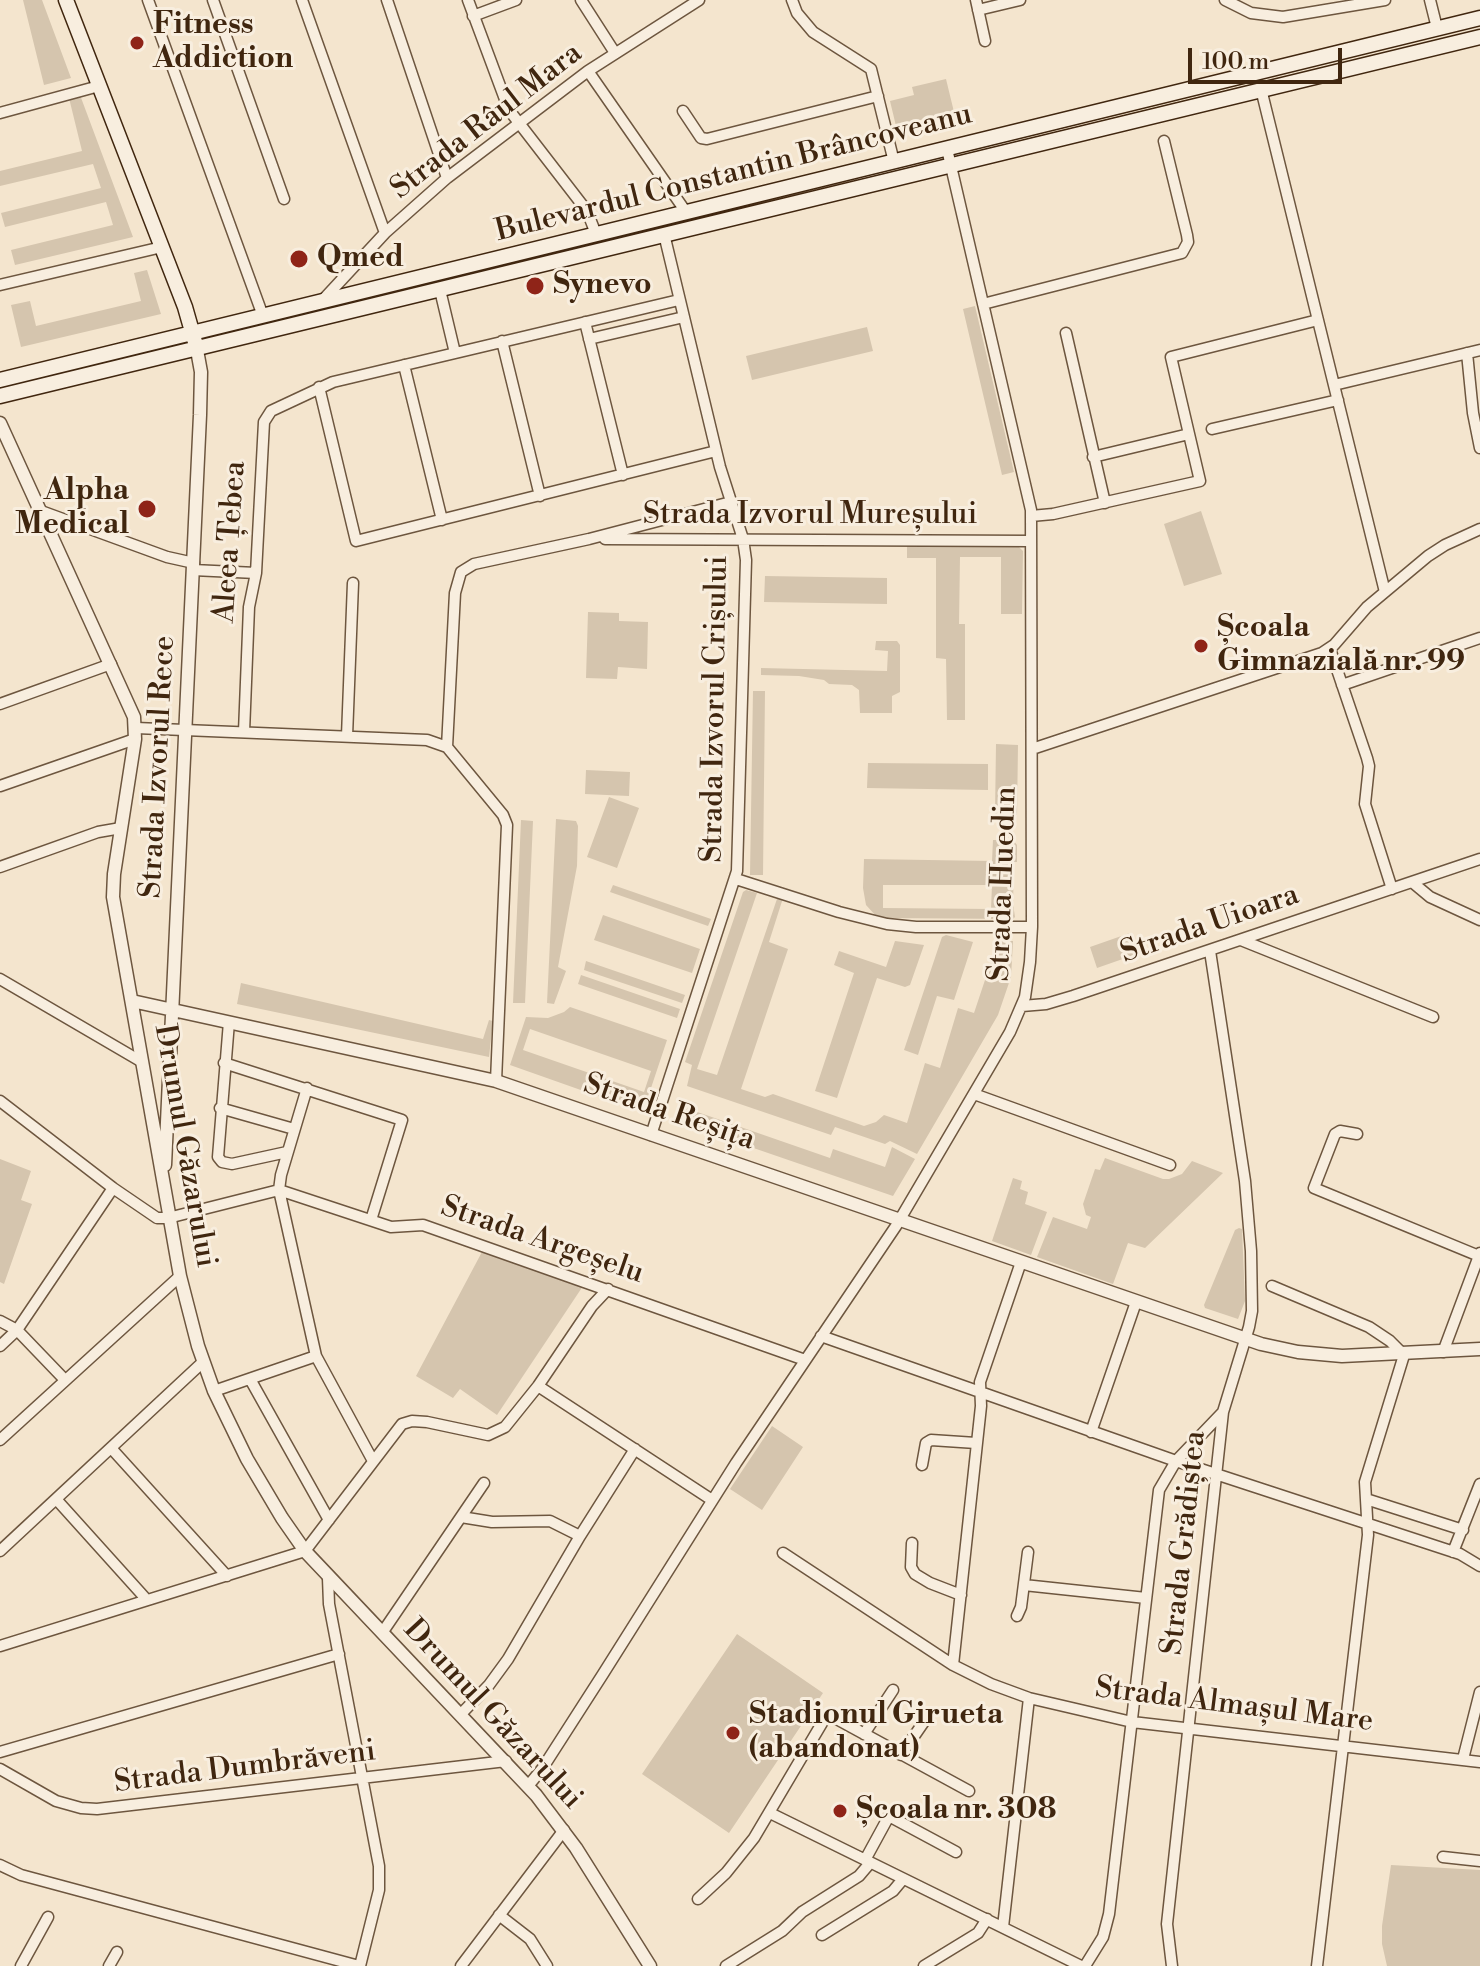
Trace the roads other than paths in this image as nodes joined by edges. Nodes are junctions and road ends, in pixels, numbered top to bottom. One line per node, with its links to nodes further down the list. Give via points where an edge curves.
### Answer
1 (66, 0): 23 (main road)
2 (148, 0): 44 (street)
3 (213, 0): 33 (street)
4 (302, 0): 35 (street)
5 (387, 0): 32 (street)
6 (468, 0): 16 (street)
7 (516, 0): 16 (street)
8 (581, 0): 21 (street)
9 (699, 0): 21 (street, Strada Râul Mara)
10 (792, 0): 25 (street, via 813,32 871,69)
11 (1020, 0): 15 (street)
12 (1225, 0): 13 (street, via 1251,13 1283,17)
13 (1385, 0)
14 (1430, 0): 18 (street)
15 (977, 5): 20 (street)
16 (473, 16): 28 (street, via 503,99)
17 (1480, 18): 18 (main road, Bulevardul Constantin Brâncoveanu)
18 (1437, 28): 30 (main road, Bulevardul Constantin Brâncoveanu)
19 (1480, 37): 24 (main road, Bulevardul Constantin Brâncoveanu)
20 (985, 41)
21 (615, 53): 22 (street, Strada Râul Mara)
22 (588, 71): 28 (street, Strada Râul Mara); 34 (street)
23 (99, 86): 27 (street); 38 (main road)
24 (1261, 89): 30 (main road, Bulevardul Constantin Brâncoveanu); 46 (street)
25 (878, 96): 26 (street, Bulevardul Constantin Brâncoveanu, via 707,139); 31 (street)
26 (683, 111)
27 (0, 113)
28 (518, 123): 32 (street, Strada Râul Mara); 36 (street, via 587,211)
29 (1164, 141): 43 (street, via 1186,249 1177,256)
30 (948, 157): 31 (main road, Bulevardul Constantin Brâncoveanu); 37 (main road, Bulevardul Constantin Brâncoveanu); 43 (street, Strada Huedin)
31 (894, 162): 34 (main road, Bulevardul Constantin Brâncoveanu)
32 (447, 178): 35 (street, Strada Râul Mara)
33 (284, 199)
34 (686, 212): 36 (main road, Bulevardul Constantin Brâncoveanu)
35 (385, 233): 42 (street, Strada Râul Mara)
36 (596, 234): 42 (main road, Bulevardul Constantin Brâncoveanu)
37 (664, 234): 40 (main road, Bulevardul Constantin Brâncoveanu); 41 (street, Strada Izvorul Crișului)
38 (162, 247): 39 (street); 48 (main road)
39 (0, 285)
40 (440, 290): 52 (main road, Bulevardul Constantin Brâncoveanu); 54 (street)
41 (679, 300): 45 (street, Strada Izvorul Crișului); 47 (street, Aleea Țebea)
42 (321, 302): 44 (main road, Bulevardul Constantin Brâncoveanu)
43 (983, 304): 73 (street, Strada Huedin)
44 (263, 316): 48 (main road, Bulevardul Constantin Brâncoveanu)
45 (684, 317): 50 (street); 66 (street, Strada Izvorul Crișului)
46 (1318, 320): 58 (street); 64 (street, via 1171,357)
47 (585, 322): 50 (street); 51 (street, Aleea Țebea)
48 (193, 333): 52 (main road); 57 (main road, Bulevardul Constantin Brâncoveanu)
49 (1066, 333): 67 (street)
50 (589, 339): 68 (street)
51 (502, 341): 54 (street, Aleea Țebea); 69 (street)
52 (197, 350): 60 (main road, Bulevardul Constantin Brâncoveanu); 79 (street, Strada Izvorul Rece, via 201,386)
53 (1480, 350): 55 (street)
54 (455, 353): 56 (street, Aleea Țebea)
55 (1467, 353): 58 (street); 65 (street)
56 (404, 365): 59 (street, Aleea Țebea); 74 (street)
57 (0, 380)
58 (1334, 385): 61 (street)
59 (319, 387): 74 (street, via 356,541); 80 (street, Aleea Țebea, via 271,411 264,422)
60 (0, 396)
61 (1338, 400): 63 (street); 82 (street)
62 (0, 423): 72 (street, Drumul Găzarului)
63 (1212, 429)
64 (1189, 434): 67 (street); 71 (street, via 1200,481)
65 (1480, 448)
66 (716, 451): 68 (street); 70 (street, Strada Izvorul Crișului)
67 (1093, 457): 71 (street)
68 (623, 475): 69 (street)
69 (540, 496): 74 (street)
70 (731, 502): 76 (street, Strada Izvorul Mureșului); 77 (street, Strada Izvorul Crișului)
71 (1105, 503): 73 (street)
72 (41, 511): 79 (street); 85 (street, Drumul Găzarului)
73 (1031, 516): 78 (street, Strada Huedin)
74 (442, 520)
75 (1480, 529): 82 (street, via 1437,550)
76 (589, 539): 77 (street, Strada Izvorul Mureșului); 92 (street, Strada Izvorul Mureșului, via 474,564 461,572 455,593)
77 (743, 539): 78 (street, Strada Izvorul Mureșului); 98 (street, Strada Izvorul Crișului)
78 (1031, 541): 93 (street, Strada Huedin)
79 (194, 566): 80 (street); 88 (street, Strada Izvorul Rece)
80 (256, 573): 89 (street, Aleea Țebea, via 249,607)
81 (353, 583): 91 (street)
82 (1385, 592): 84 (street)
83 (1480, 638): 86 (street)
84 (1330, 649): 86 (street); 93 (street)
85 (111, 664): 87 (street); 90 (street, Drumul Găzarului)
86 (1342, 685): 100 (street, via 1369,766 1365,804)
87 (0, 704)
88 (186, 730): 89 (street); 90 (street); 108 (street, Strada Izvorul Rece)
89 (244, 732): 91 (street)
90 (136, 733): 94 (street); 95 (street, Drumul Găzarului)
91 (347, 736): 92 (street, via 427,740)
92 (447, 747): 113 (street, via 507,825)
93 (1032, 749): 102 (street, Strada Huedin)
94 (0, 786)
95 (121, 828): 97 (street); 106 (street, Drumul Găzarului, via 113,892)
96 (1480, 859): 99 (street, Strada Uioara)
97 (0, 867)
98 (736, 879): 102 (street, via 887,924); 120 (street, Strada Izvorul Crișului)
99 (1412, 882): 100 (street, Strada Uioara); 101 (street, via 1430,897)
100 (1392, 889): 103 (street, Strada Uioara)
101 (1480, 920)
102 (1032, 927): 107 (street, Strada Huedin)
103 (1241, 940): 104 (street, Strada Uioara); 109 (street)
104 (1210, 951): 107 (street, Strada Uioara, via 1060,1000); 138 (street, Strada Grădiștea, via 1248,1213 1252,1304)
105 (0, 979): 111 (street)
106 (132, 1001): 108 (street, Drumul Găzarului); 111 (street, Drumul Găzarului)
107 (1022, 1006): 115 (street, Strada Huedin)
108 (173, 1010): 110 (street, Strada Reșița); 124 (street, Strada Izvorul Rece)
109 (1433, 1017)
110 (229, 1022): 112 (street); 113 (street, Strada Reșița)
111 (142, 1062): 124 (street, Drumul Găzarului)
112 (224, 1063): 114 (street); 117 (street)
113 (496, 1081): 120 (street, Strada Reșița)
114 (307, 1088): 118 (street); 127 (street, via 402,1120)
115 (974, 1094): 122 (street); 128 (street, Strada Huedin)
116 (0, 1101): 123 (street)
117 (220, 1108): 118 (street); 121 (street, via 217,1154 222,1162)
118 (294, 1129): 121 (street)
119 (1357, 1134): 129 (street, via 1336,1131 1314,1188)
120 (651, 1135): 128 (street, Strada Reșița)
121 (287, 1152): 125 (street)
122 (1170, 1165)
123 (113, 1188): 126 (street, via 151,1215); 136 (street)
124 (164, 1188): 126 (street, Drumul Găzarului)
125 (279, 1190): 126 (street); 127 (street, Strada Argeșelu); 143 (street)
126 (168, 1218): 131 (street, Drumul Găzarului)
127 (371, 1220): 133 (street, Strada Argeșelu, via 396,1228 423,1225)
128 (899, 1220): 130 (street, Strada Reșița); 137 (street, Strada Huedin)
129 (1479, 1255): 141 (street)
130 (1021, 1262): 134 (street, Strada Reșița); 150 (street)
131 (180, 1276): 145 (street, Drumul Găzarului); 147 (street)
132 (1272, 1286): 142 (street, via 1369,1327)
133 (608, 1289): 144 (street, Strada Argeșelu); 148 (street)
134 (1136, 1302): 138 (street, Strada Reșița); 152 (street)
135 (0, 1321): 136 (street)
136 (17, 1330): 139 (street); 147 (street)
137 (821, 1336): 144 (street, Strada Huedin); 150 (street)
138 (1245, 1340): 142 (street, Strada Reșița, via 1313,1354); 151 (street, Strada Grădiștea)
139 (0, 1346)
140 (1480, 1349): 141 (street, Strada Reșița)
141 (1443, 1352): 142 (street, Strada Reșița)
142 (1404, 1355): 164 (street, via 1366,1477)
143 (316, 1356): 146 (street); 157 (street)
144 (805, 1360): 165 (street, Strada Huedin)
145 (203, 1362): 149 (street, Drumul Găzarului); 155 (street)
146 (250, 1379): 149 (street); 168 (street)
147 (65, 1380): 153 (street)
148 (538, 1386): 156 (street); 157 (street, via 499,1432 488,1435 418,1421 402,1424)
149 (214, 1391): 174 (street, Drumul Găzarului, via 247,1459)
150 (980, 1394): 152 (street); 154 (street)
151 (1223, 1412): 158 (street, Strada Grădiștea); 160 (street, Strada Grădiștea)
152 (1091, 1432): 158 (street)
153 (0, 1440)
154 (976, 1443): 159 (street, via 931,1440); 182 (street)
155 (111, 1448): 163 (street); 179 (street)
156 (635, 1449): 165 (street); 171 (street)
157 (373, 1461): 168 (street)
158 (1176, 1461): 160 (street); 183 (street, Strada Grădiștea, via 1159,1490)
159 (922, 1465)
160 (1217, 1474): 169 (street); 196 (street, Strada Grădiștea)
161 (484, 1483): 167 (street)
162 (1480, 1484): 166 (street)
163 (56, 1499): 173 (street); 184 (street)
164 (1366, 1499): 169 (street); 170 (street)
165 (712, 1500): 206 (street, Strada Huedin)
166 (1476, 1508): 170 (street)
167 (461, 1517): 171 (street, via 550,1521); 186 (street)
168 (329, 1520): 174 (street)
169 (1369, 1525): 176 (street); 198 (street)
170 (1463, 1530): 176 (street)
171 (580, 1536): 194 (street, via 499,1673)
172 (912, 1543): 182 (street, via 915,1574)
173 (0, 1551)
174 (305, 1551): 179 (street); 180 (street, Drumul Găzarului)
175 (1028, 1552): 181 (street)
176 (1453, 1552): 178 (street)
177 (783, 1553): 189 (street, Strada Almașul Mare)
178 (1480, 1566)
179 (227, 1576): 184 (street)
180 (328, 1578): 186 (street, Drumul Găzarului); 188 (street)
181 (1024, 1585): 183 (street); 185 (street)
182 (961, 1595): 189 (street)
183 (1146, 1598): 195 (street, Strada Grădiștea)
184 (147, 1600): 187 (street)
185 (1017, 1616)
186 (382, 1633): 194 (street, Drumul Găzarului)
187 (0, 1646)
188 (339, 1654): 199 (street); 205 (street)
189 (953, 1665): 192 (street, Strada Almașul Mare)
190 (893, 1690): 197 (street)
191 (1480, 1692): 201 (street)
192 (1029, 1698): 195 (street, Strada Almașul Mare); 220 (street)
193 (930, 1713): 200 (street)
194 (461, 1714): 202 (street, Drumul Găzarului)
195 (1132, 1722): 196 (street, Strada Almașul Mare); 231 (street, Strada Grădiștea, via 1107,1926)
196 (1190, 1729): 198 (street, Strada Almașul Mare); 232 (street, Strada Grădiștea, via 1167,1924)
197 (864, 1734): 200 (street); 208 (street, via 825,1718)
198 (1342, 1745): 201 (street, Strada Almașul Mare); 233 (street)
199 (0, 1752)
200 (901, 1755): 207 (street)
201 (1463, 1759): 203 (street, Strada Almașul Mare)
202 (506, 1761): 205 (street, Strada Dumbrăveni); 206 (street, Drumul Găzarului)
203 (1480, 1762)
204 (0, 1769): 205 (street, Strada Dumbrăveni, via 56,1801 89,1809)
205 (364, 1778): 225 (street, via 380,1878)
206 (528, 1786): 209 (street, Drumul Găzarului)
207 (969, 1791)
208 (770, 1813): 212 (street); 216 (street, via 737,1860)
209 (564, 1830): 217 (street); 228 (street, Drumul Găzarului)
210 (956, 1852): 212 (street, via 889,1816)
211 (1443, 1857): 213 (street)
212 (868, 1861): 215 (street); 229 (street, via 859,1876)
213 (1480, 1861)
214 (0, 1865): 225 (street)
215 (903, 1879): 219 (street); 221 (street, via 888,1895)
216 (698, 1899)
217 (499, 1915): 226 (street); 227 (street, via 530,1939)
218 (48, 1917): 223 (street)
219 (987, 1919): 220 (street); 230 (street, via 978,1933)
220 (1003, 1927): 231 (street)
221 (822, 1935)
222 (117, 1952): 224 (street)
223 (21, 1966)
224 (109, 1966)
225 (360, 1966)
226 (461, 1966)
227 (547, 1966)
228 (650, 1966)
229 (726, 1966)
230 (924, 1966)
231 (1083, 1966)
232 (1172, 1966)
233 (1317, 1966)

